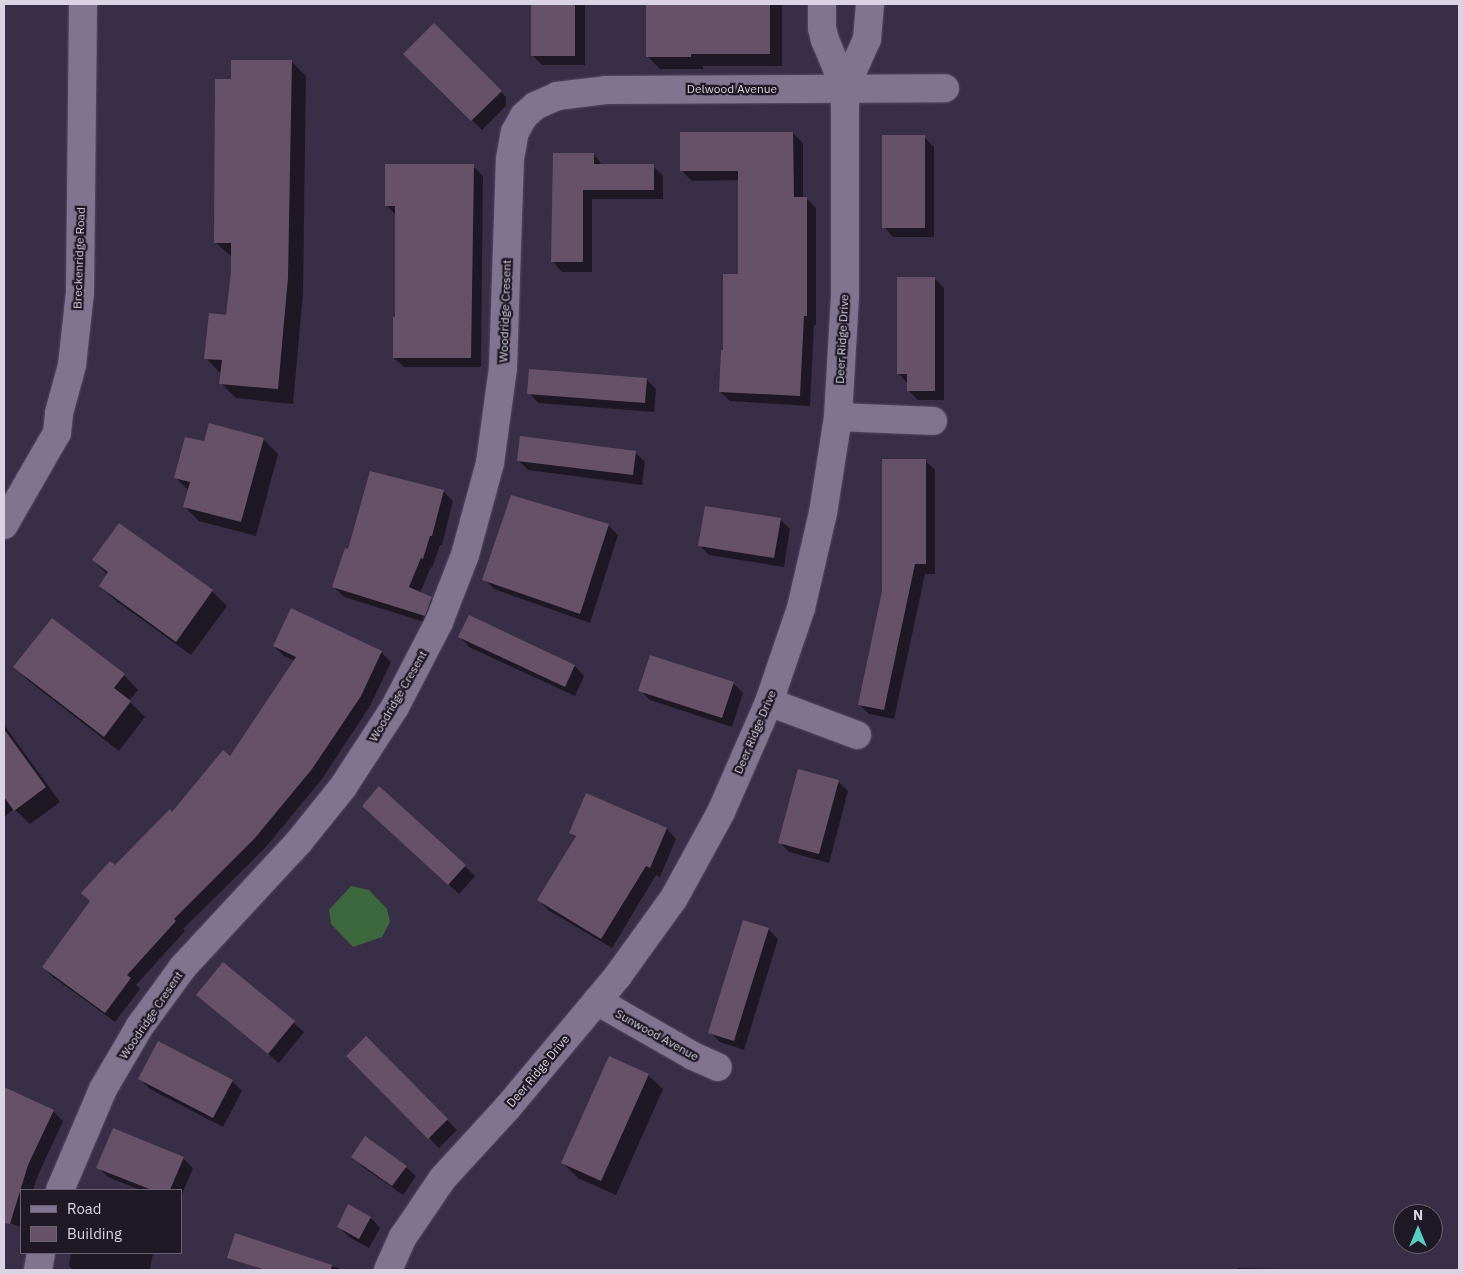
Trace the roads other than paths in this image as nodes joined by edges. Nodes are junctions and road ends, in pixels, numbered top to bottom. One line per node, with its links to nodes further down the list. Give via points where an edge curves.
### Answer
1 (83, 4): 9 (street, Breckenridge Road, via 80,292 72,365 57,433)
2 (822, 4): 4 (street, Deer Ridge Drive, via 825,40)
3 (870, 4): 4 (street, Deer Ridge Drive, via 870,28)
4 (845, 88): 5 (street, Delwood Avenue); 6 (street, Delwood Avenue, via 606,90 557,96 535,106); 7 (street, Deer Ridge Drive, via 845,295)
5 (945, 88)
6 (524, 116): 14 (street, Woodridge Cresent, via 516,132 510,158 503,368 490,463 465,555 439,622 395,707 343,787 298,843 183,966 140,1026 103,1089)
7 (838, 417): 8 (street); 10 (street, Deer Ridge Drive, via 823,513 801,608)
8 (933, 421)
9 (4, 526)
10 (769, 702): 11 (street); 12 (street, Deer Ridge Drive, via 721,812 674,898)
11 (857, 735)
12 (597, 1001): 13 (street, Sunwood Avenue); 17 (street, Deer Ridge Drive, via 508,1108 443,1178 403,1237)
13 (718, 1067)
14 (60, 1189)
15 (41, 1254): 16 (street)
16 (38, 1270)
17 (388, 1270)

